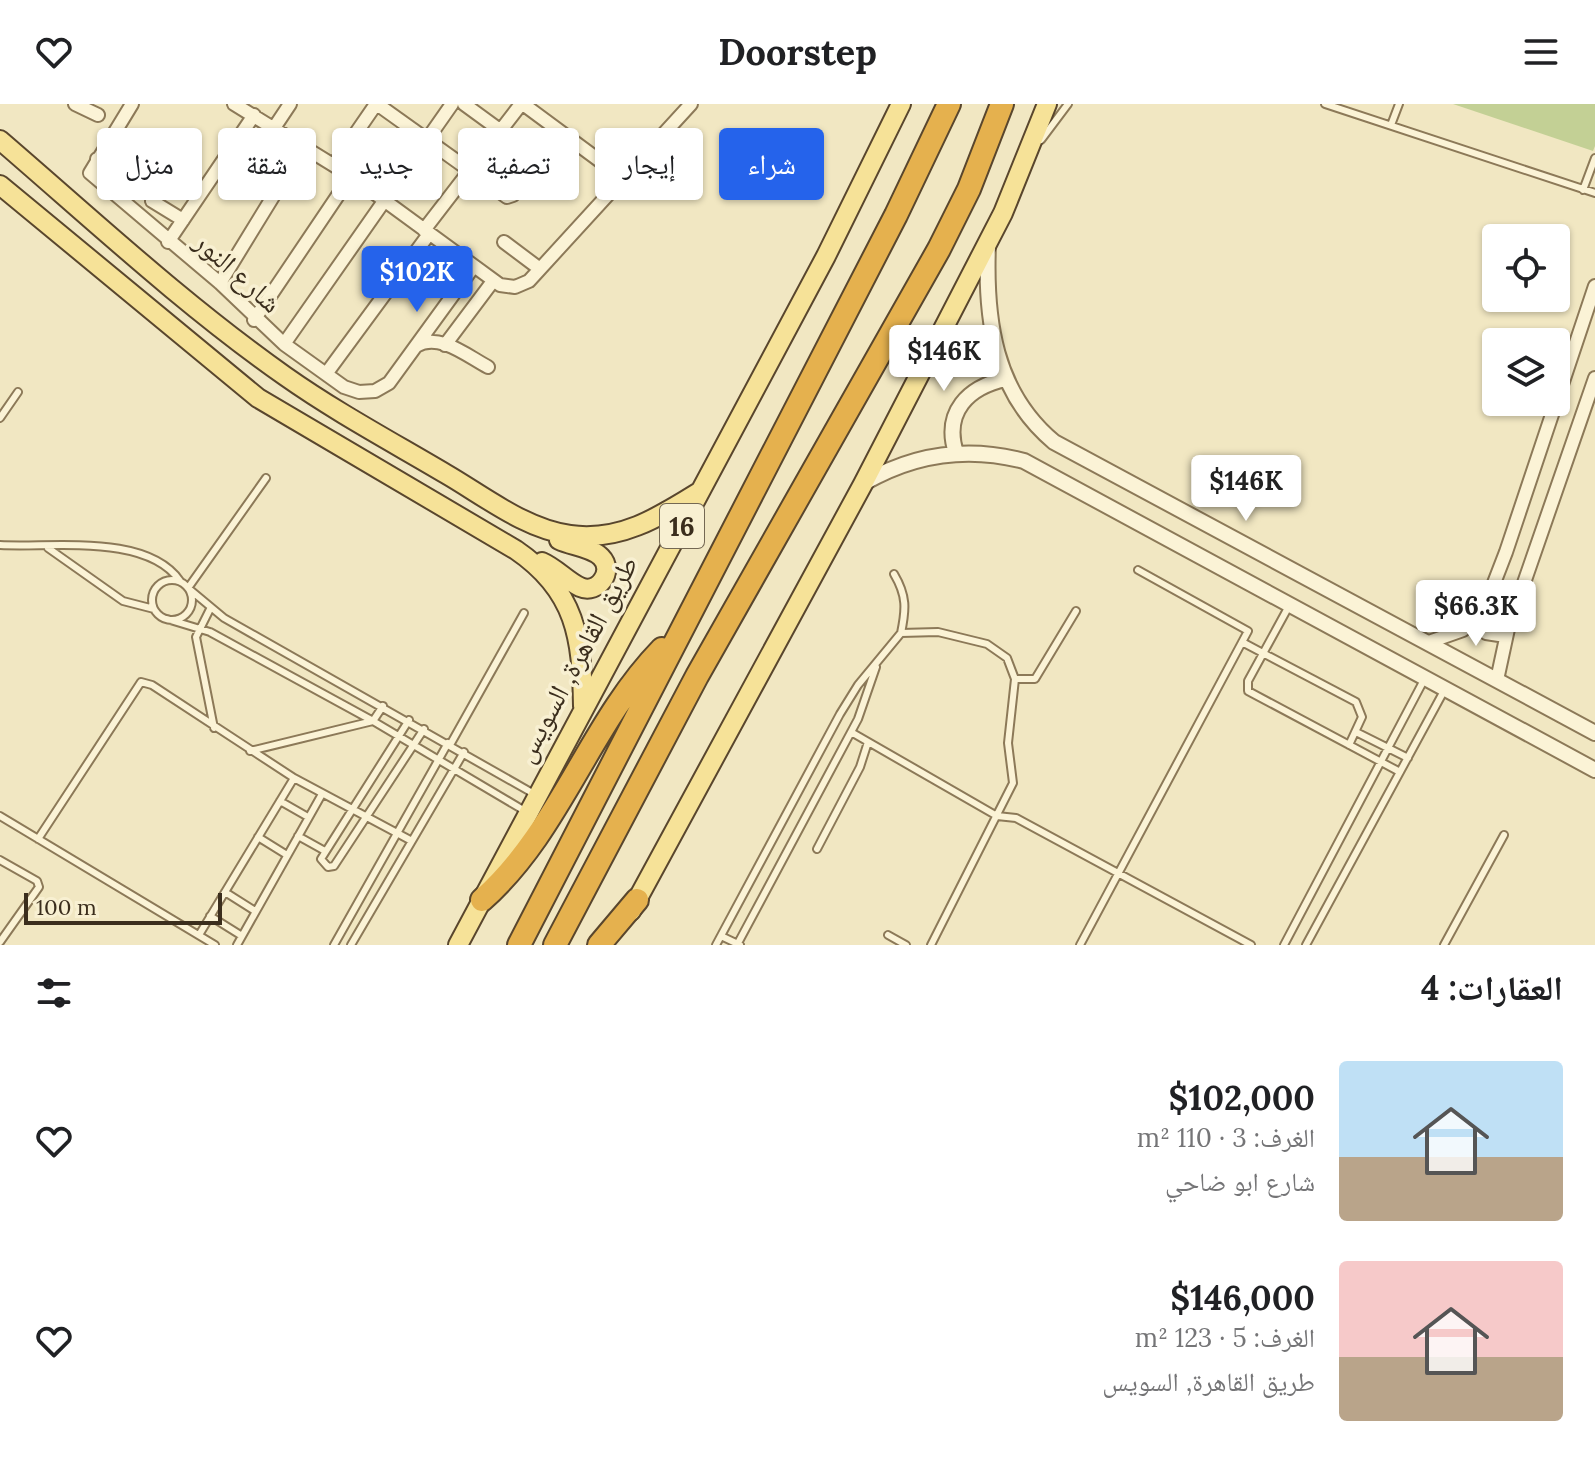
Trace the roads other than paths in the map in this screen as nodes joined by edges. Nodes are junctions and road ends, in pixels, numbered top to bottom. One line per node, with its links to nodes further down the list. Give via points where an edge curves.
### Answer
1 (75, 104): 19 (street)
2 (132, 104): 33 (street)
3 (234, 104): 20 (street)
4 (290, 104): 22 (street)
5 (376, 104): 23 (street); 24 (street)
6 (452, 104): 25 (street)
7 (464, 104): 26 (street)
8 (522, 104): 18 (street); 27 (street)
9 (548, 104): 18 (street)
10 (691, 104): 29 (street)
11 (901, 104): 67 (main road, طريق القاهرة, السويس / 16)
12 (949, 104): 86 (highway, 16)
13 (1002, 104): 157 (highway, via 955,220 697,676)
14 (1047, 104): 31 (main road)
15 (1068, 104): 31 (lane)
16 (1325, 104): 21 (lane)
17 (1399, 104): 21 (lane)
18 (537, 114): 28 (street)
19 (98, 115)
20 (254, 115): 22 (street); 44 (street)
21 (1391, 125): 37 (lane)
22 (274, 128)
23 (359, 128)
24 (409, 128)
25 (435, 128)
26 (497, 128)
27 (503, 128)
28 (555, 128)
29 (669, 128)
30 (0, 140): 68 (main road, via 282,375)
31 (1029, 155): 46 (main road)
32 (1595, 158): 37 (lane)
33 (93, 164): 34 (street); 47 (street, شارع النور, via 90,173)
34 (97, 166)
35 (0, 185): 71 (main road, via 258,398)
36 (458, 188): 45 (street)
37 (1583, 190): 38 (lane)
38 (1595, 193)
39 (271, 200): 52 (street)
40 (335, 200): 54 (street)
41 (383, 200): 45 (street); 55 (street)
42 (603, 200): 50 (street)
43 (152, 201): 44 (street)
44 (183, 220): 47 (street)
45 (427, 232): 49 (street); 59 (street)
46 (988, 240): 61 (street, via 988,308); 66 (main road)
47 (168, 242): 52 (street, شارع النور)
48 (504, 242): 50 (street)
49 (474, 266): 51 (street); 57 (street)
50 (540, 269): 51 (street, via 529,281 507,287)
51 (493, 281): 56 (street)
52 (220, 283): 54 (street, شارع النور)
53 (1595, 286): 81 (street, via 1506,552)
54 (254, 320): 55 (street, شارع النور)
55 (284, 344): 59 (street, شارع النور)
56 (445, 345): 57 (street, via 430,340); 58 (street)
57 (416, 346): 59 (street, شارع النور, via 389,383 375,391 359,392)
58 (488, 367)
59 (326, 374)
60 (1595, 378): 84 (street)
61 (1006, 379): 64 (street, via 977,388 959,405 951,429); 88 (street, via 1033,425 1054,442)
62 (18, 392): 63 (lane)
63 (0, 418)
64 (956, 453): 66 (street, via 898,466); 76 (street, via 1024,461)
65 (266, 478): 75 (lane)
66 (863, 484): 142 (main road)
67 (701, 490): 68 (main road, via 646,524 617,534 571,535); 96 (main road, طريق القاهرة, السويس / 16)
68 (541, 527): 71 (main road, via 597,554 604,561 605,576 595,587 584,588)
69 (0, 545): 70 (lane)
70 (48, 548): 74 (lane, via 137,552 165,565); 77 (lane, via 123,601)
71 (528, 558): 96 (main road, via 549,578 571,614 582,656)
72 (1138, 570): 87 (lane, via 1248,631)
73 (894, 574): 85 (lane, via 907,604)
74 (180, 581): 75 (lane); 77 (lane, via 166,580 155,589)
75 (188, 588): 78 (lane); 82 (lane, via 189,611)
76 (1290, 605): 89 (lane); 91 (street)
77 (154, 609): 82 (lane)
78 (210, 609): 83 (lane); 95 (lane)
79 (1076, 611): 92 (lane, via 1035,679)
80 (524, 613): 106 (lane)
81 (1479, 615): 84 (street, via 1477,623 1486,633 1499,635); 88 (street, via 1463,630)
82 (167, 619): 83 (lane)
83 (200, 627): 98 (lane); 99 (lane, via 197,639)
84 (1508, 629): 93 (street)
85 (901, 633): 90 (lane); 92 (lane, via 938,632 987,644 1007,658)
86 (678, 634): 141 (highway, 16, via 624,695 526,854); 156 (highway, 16)
87 (1242, 642): 89 (lane); 138 (lane)
88 (1429, 642): 93 (street)
89 (1263, 653): 102 (lane, via 1356,702 1362,717); 107 (lane, via 1248,691)
90 (877, 664): 101 (lane); 149 (lane, via 840,714)
91 (1425, 678): 94 (street); 109 (lane)
92 (1015, 679): 125 (lane, via 1008,743 1013,783)
93 (1497, 680): 103 (street)
94 (1445, 689): 112 (lane); 116 (street)
95 (383, 706): 97 (lane); 98 (lane)
96 (583, 706): 120 (main road, طريق القاهرة, السويس / 16)
97 (409, 720): 100 (lane); 104 (lane)
98 (373, 721): 104 (lane); 110 (lane)
99 (214, 728): 110 (lane); 132 (lane, via 141,682)
100 (424, 729): 106 (lane); 108 (lane)
101 (851, 732): 105 (lane); 161 (lane)
102 (1356, 732): 107 (lane); 109 (lane)
103 (1595, 733)
104 (398, 736): 108 (lane); 122 (lane)
105 (868, 742): 125 (lane); 134 (lane)
106 (449, 744): 111 (lane); 113 (lane)
107 (1349, 745): 114 (lane)
108 (412, 746): 113 (lane); 127 (lane)
109 (1389, 748): 112 (lane); 114 (lane)
110 (250, 751): 118 (lane)
111 (464, 752): 115 (lane); 120 (lane)
112 (1408, 758): 117 (lane)
113 (437, 761): 115 (lane); 128 (lane)
114 (1382, 762): 117 (lane); 166 (lane)
115 (453, 770): 123 (lane); 133 (lane)
116 (1595, 770)
117 (1400, 772): 167 (lane)
118 (294, 778): 119 (lane); 121 (lane)
119 (322, 794): 122 (lane); 126 (lane)
120 (536, 795): 123 (main road, طريق القاهرة, السويس / 16)
121 (280, 801): 126 (lane); 131 (lane)
122 (350, 808): 127 (lane); 135 (lane)
123 (527, 813): 141 (main road, طريق القاهرة, السويس / 16)
124 (0, 816): 132 (lane)
125 (997, 816): 138 (lane, via 1016,818); 163 (lane)
126 (308, 817): 130 (lane)
127 (366, 817): 128 (lane); 135 (lane, via 331,868 321,859)
128 (395, 832): 133 (lane); 140 (lane)
129 (1504, 835): 168 (lane)
130 (298, 836): 135 (lane); 136 (lane)
131 (258, 837): 136 (lane); 139 (lane)
132 (38, 839): 146 (lane)
133 (410, 840): 143 (lane)
134 (817, 849)
135 (325, 851)
136 (287, 855): 144 (lane)
137 (0, 860): 150 (lane, via 39,887)
138 (1118, 873): 164 (lane); 165 (lane)
139 (225, 892): 144 (lane); 145 (lane)
140 (359, 899): 143 (lane); 153 (lane)
141 (482, 900): 155 (main road, طريق القاهرة, السويس / 16)
142 (637, 900): 158 (highway); 159 (main road)
143 (373, 906): 154 (lane)
144 (255, 911): 148 (lane)
145 (210, 916): 146 (lane); 148 (lane)
146 (199, 935): 151 (lane)
147 (888, 935): 162 (lane)
148 (242, 936): 152 (lane)
149 (721, 936): 160 (lane); 161 (lane)
150 (0, 942)
151 (215, 945)
152 (237, 945)
153 (334, 945)
154 (351, 945)
155 (458, 945)
156 (519, 945)
157 (555, 945)
158 (599, 945)
159 (612, 945)
160 (716, 945)
161 (738, 945)
162 (906, 945)
163 (931, 945)
164 (1080, 945)
165 (1251, 945)
166 (1284, 945)
167 (1306, 945)
168 (1444, 945)

